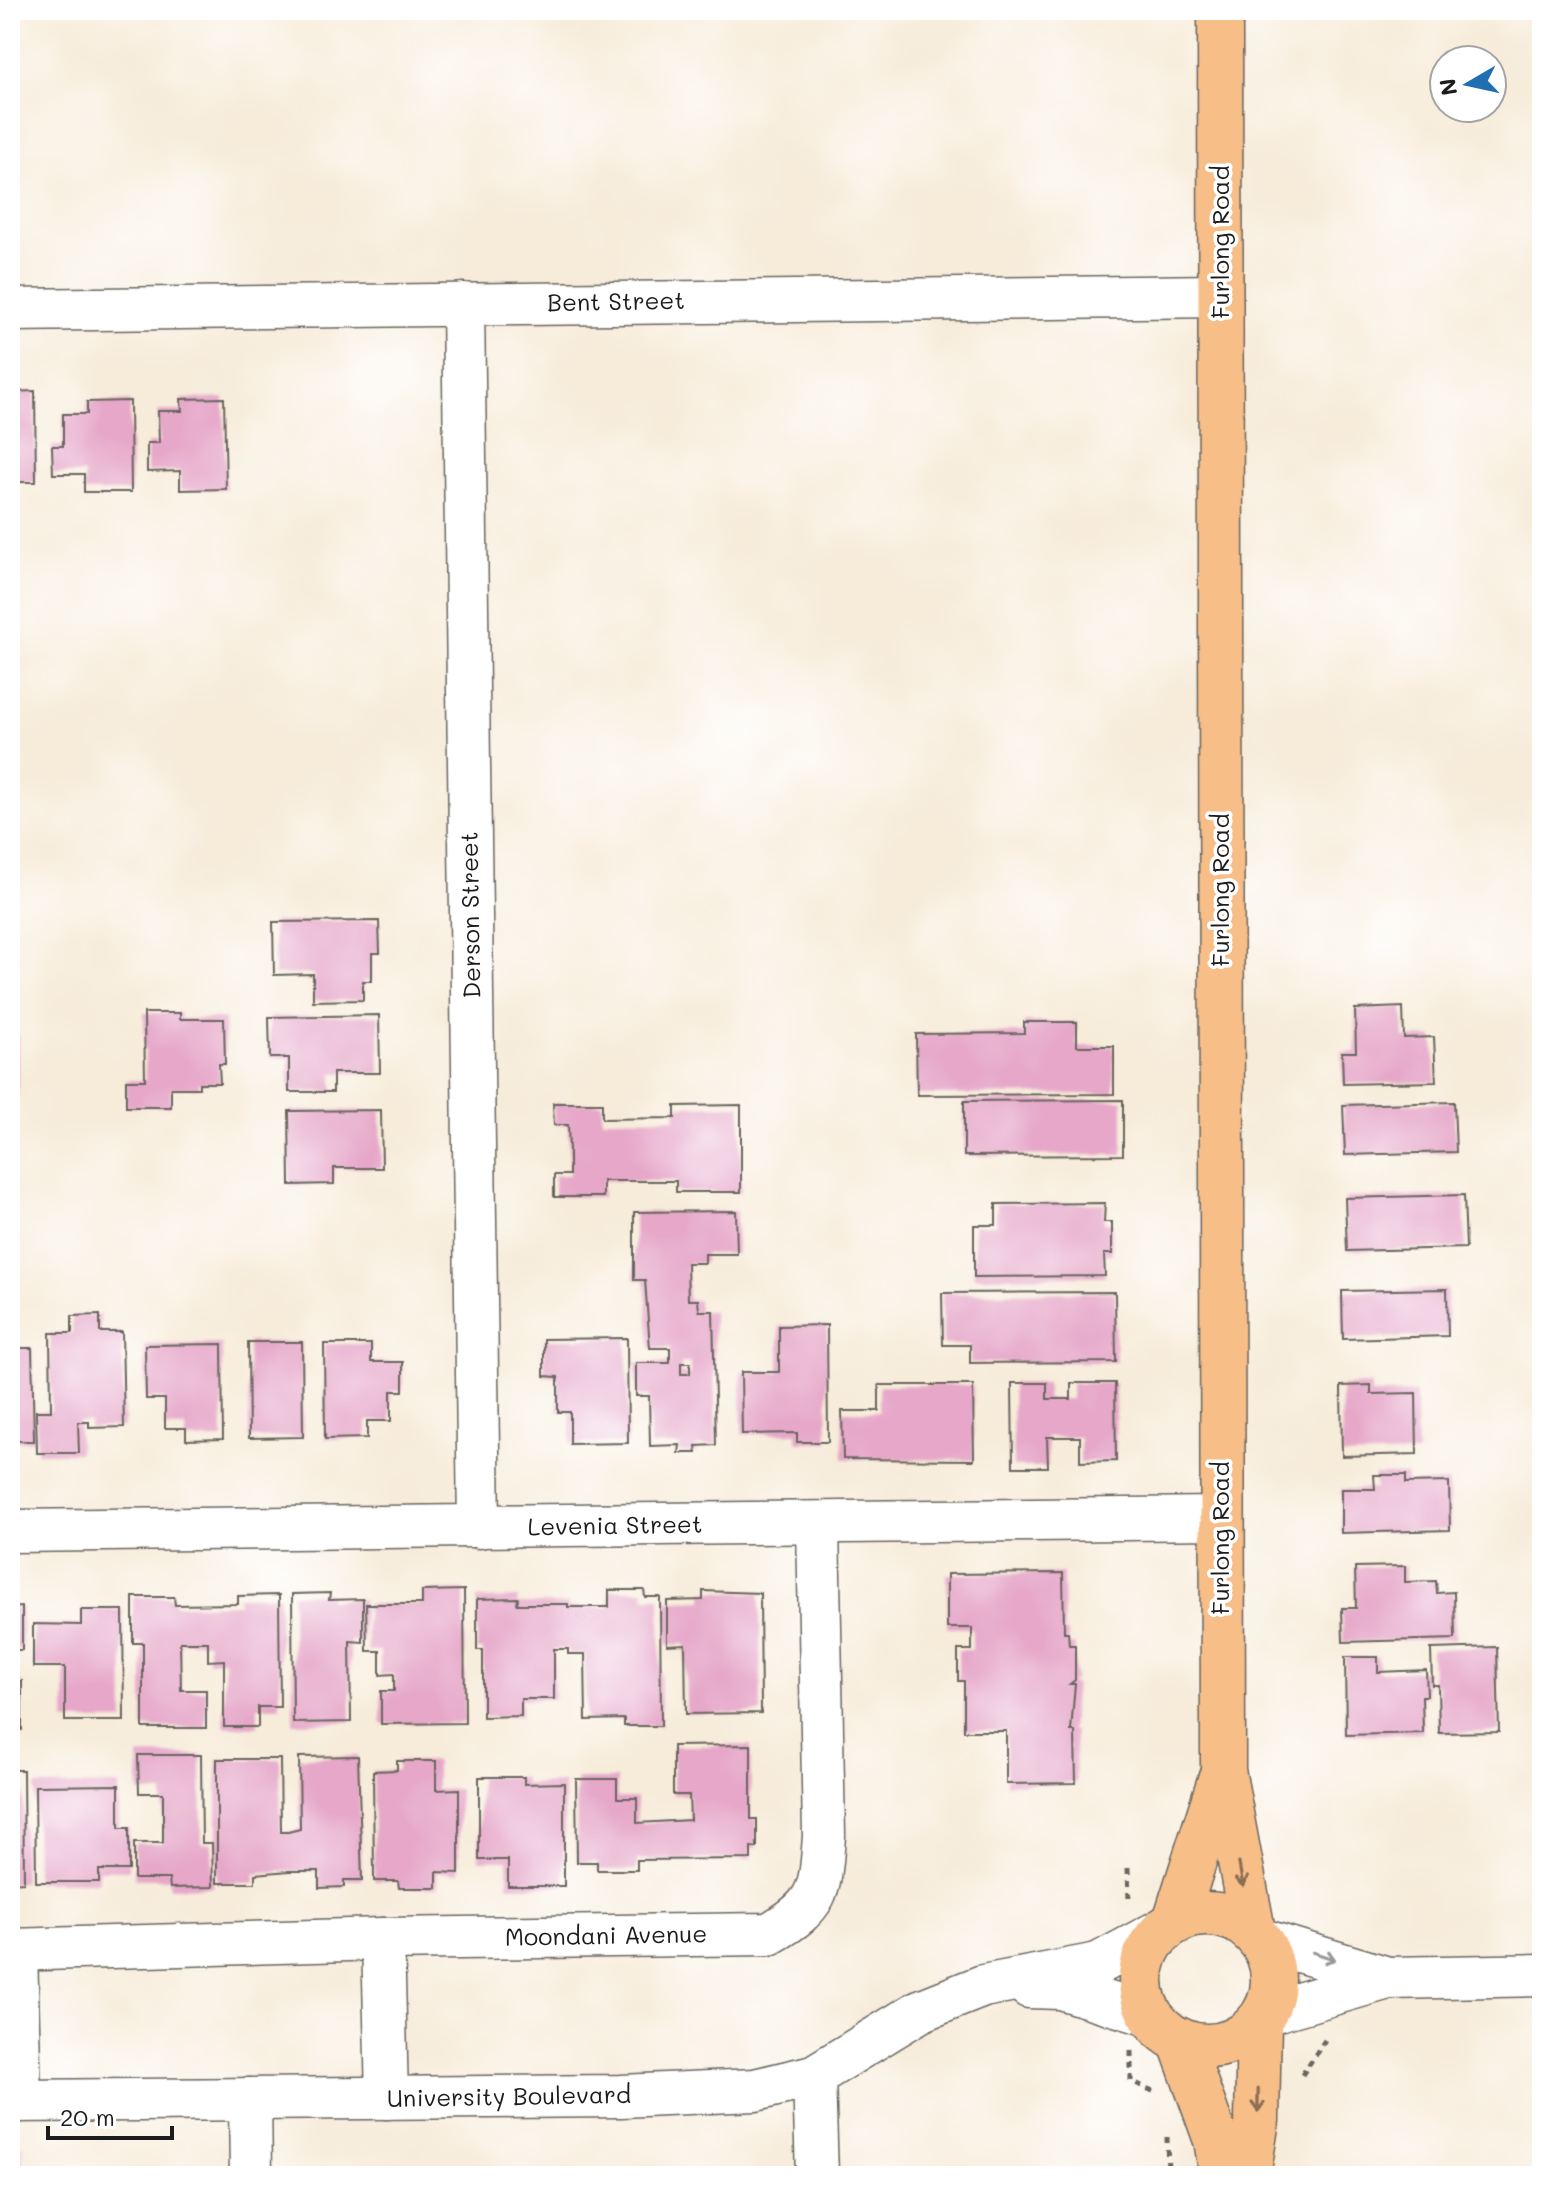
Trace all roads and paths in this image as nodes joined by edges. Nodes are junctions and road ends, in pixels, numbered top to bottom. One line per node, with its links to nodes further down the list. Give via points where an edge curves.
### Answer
1 (1220, 10): 2 (main road, Furlong Road)
2 (1221, 296): 3 (street, Bent Street); 5 (main road, Furlong Road)
3 (463, 304): 4 (street, Bent Street); 7 (street, Derson Street)
4 (10, 310)
5 (1220, 1518): 6 (street, Levenia Street); 9 (main road, Furlong Road)
6 (818, 1524): 7 (street, Levenia Street); 12 (street, Moondani Avenue, via 824,1836 820,1887 799,1917 769,1934)
7 (479, 1527): 8 (street, Levenia Street)
8 (10, 1531)
9 (1223, 1770): 10 (main road, Furlong Road); 11 (main road, Furlong Road, one-way to 11)
10 (1171, 1924): 11 (main road, via 1207,1913 1239,1921); 16 (street, University Boulevard, via 1098,1964); 18 (main road, via 1144,1959 1143,1998)
11 (1256, 1935): 15 (street, one-way to 15); 17 (main road, via 1270,1956 1273,1975 1272,1996)
12 (383, 1939): 13 (street, Moondani Avenue); 20 (street)
13 (13, 1950): 22 (street)
14 (1542, 1975): 15 (street)
15 (1388, 1978): 17 (street)
16 (983, 1986): 18 (street, University Boulevard, via 1060,1988); 19 (street, University Boulevard, via 920,2011)
17 (1261, 2018): 18 (main road, via 1242,2037 1222,2045 1201,2046); 26 (main road, one-way to 26, via 1257,2120)
18 (1166, 2028): 25 (main road, via 1216,2140)
19 (814, 2076): 20 (street, University Boulevard, via 755,2090); 24 (street)
20 (387, 2098): 21 (street, University Boulevard)
21 (250, 2099): 22 (street, University Boulevard); 23 (street)
22 (15, 2101)
23 (251, 2176)
24 (817, 2176)
25 (1222, 2176)
26 (1248, 2176)

